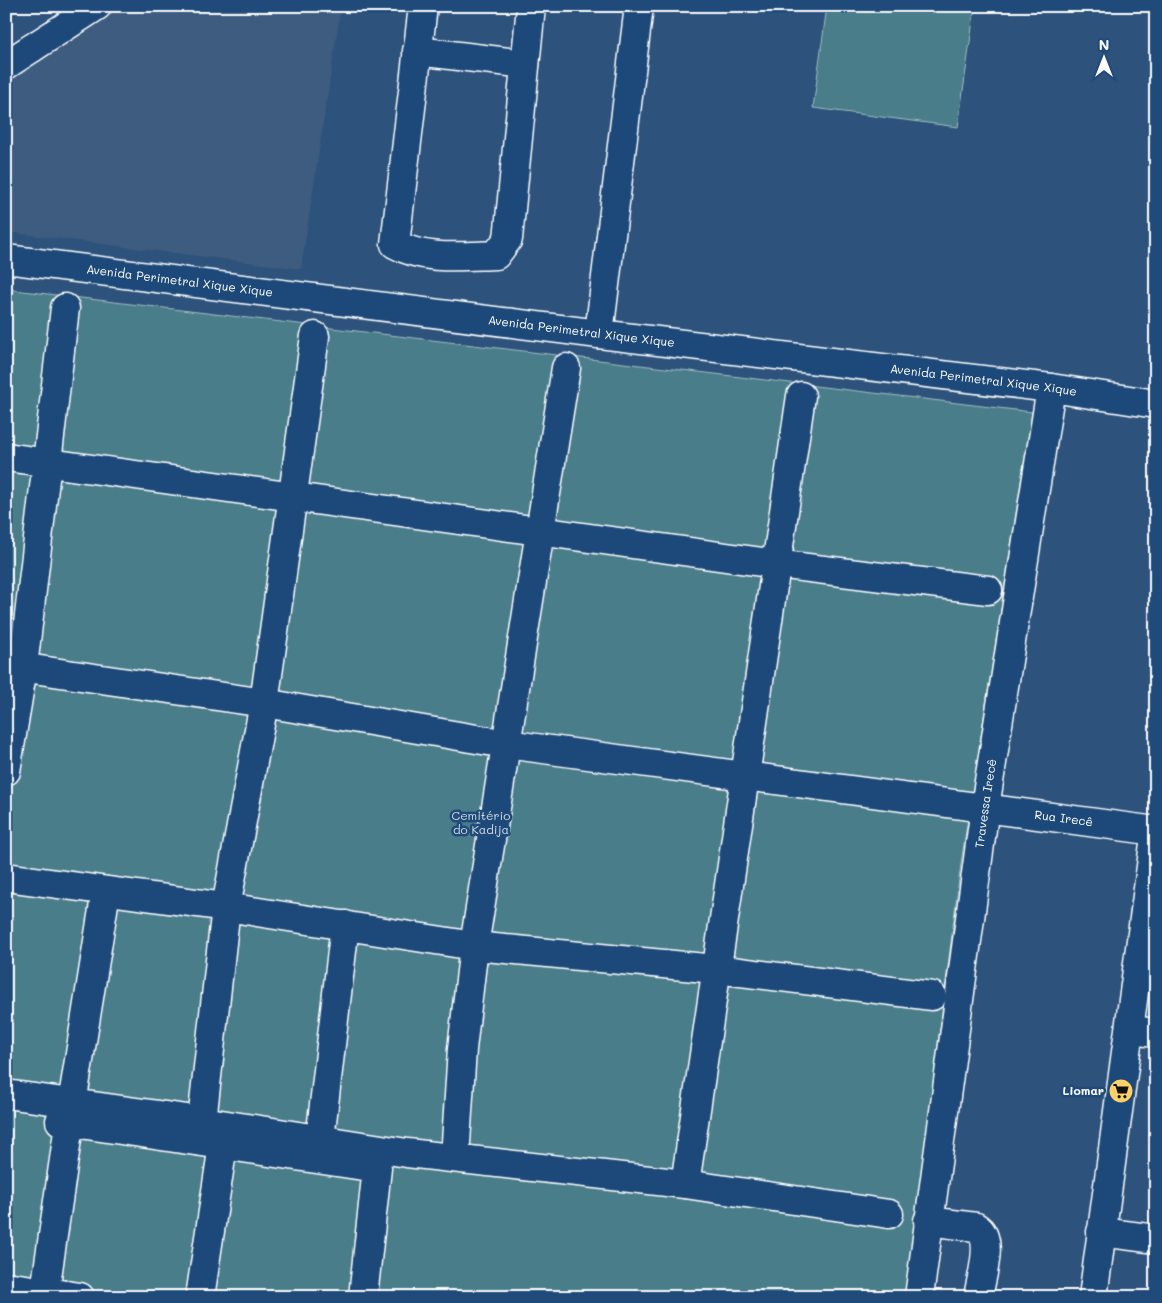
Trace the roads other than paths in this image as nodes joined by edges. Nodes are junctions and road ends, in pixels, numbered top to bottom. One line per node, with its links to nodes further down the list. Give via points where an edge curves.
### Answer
1 (97, 6): 7 (street)
2 (423, 6): 5 (street)
3 (531, 6): 6 (street)
4 (639, 6): 10 (street)
5 (417, 51): 6 (street); 6 (street, via 395,244 408,251 441,256 496,255 508,239)
6 (525, 64)
7 (6, 65)
8 (6, 258): 10 (street, Avenida Perimetral Xique Xique)
9 (65, 308): 17 (street)
10 (599, 334): 13 (street, Avenida Perimetral Xique Xique)
11 (315, 336): 18 (street)
12 (566, 368): 19 (street)
13 (1051, 388): 15 (street, Avenida Perimetral Xique Xique); 27 (street, Travessa Irecê)
14 (801, 396): 20 (street)
15 (1156, 404)
16 (6, 457): 17 (street)
17 (47, 463): 18 (street); 22 (street)
18 (294, 496): 19 (street); 23 (street)
19 (540, 530): 20 (street); 24 (street)
20 (776, 564): 21 (street); 26 (street)
21 (988, 590)
22 (15, 666): 23 (street, Rua Irecê); 25 (street)
23 (264, 703): 24 (street, Rua Irecê); 31 (street)
24 (506, 744): 26 (street, Rua Irecê); 33 (street)
25 (6, 771)
26 (746, 776): 27 (street, Rua Irecê); 34 (street)
27 (978, 806): 28 (street, Rua Irecê); 46 (street, Travessa Irecê)
28 (1156, 831): 36 (street)
29 (6, 877): 30 (street)
30 (106, 891): 31 (street); 39 (street)
31 (226, 907): 32 (street); 40 (street)
32 (345, 925): 33 (street); 41 (street)
33 (474, 946): 34 (street); 43 (street, via 462,1049)
34 (716, 969): 35 (street); 44 (street)
35 (932, 996)
36 (1143, 1031): 47 (street)
37 (6, 1094): 39 (street)
38 (6, 1113): 39 (street)
39 (70, 1113): 40 (street); 42 (street); 50 (street)
40 (202, 1120): 41 (street)
41 (320, 1140): 43 (street)
42 (223, 1145): 52 (street); 53 (street, via 377,1168)
43 (455, 1158): 44 (street)
44 (685, 1184): 45 (street)
45 (889, 1214)
46 (928, 1221): 54 (street, Travessa Irecê); 55 (street, via 976,1227 983,1231 987,1243)
47 (1101, 1232): 48 (street); 56 (street)
48 (1156, 1239)
49 (6, 1286): 50 (street)
50 (45, 1291): 51 (street)
51 (80, 1297)
52 (200, 1297)
53 (363, 1297)
54 (919, 1297)
55 (978, 1297)
56 (1093, 1297)

